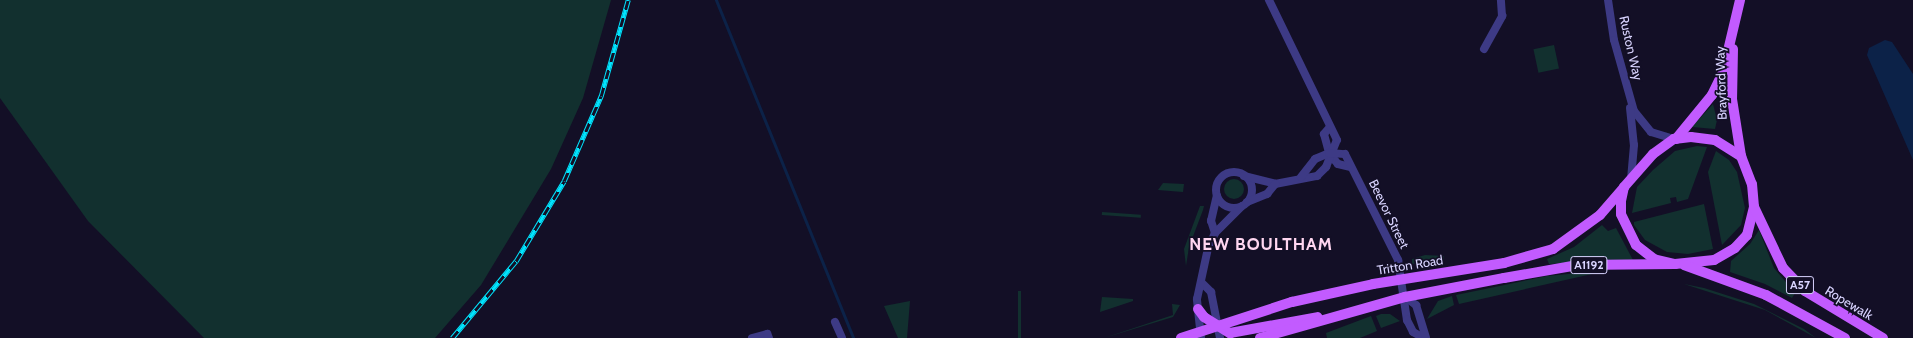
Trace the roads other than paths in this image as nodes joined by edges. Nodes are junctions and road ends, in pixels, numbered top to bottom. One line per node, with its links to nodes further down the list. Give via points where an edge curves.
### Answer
1 (1269, 0): 9 (street, via 1337,140)
2 (1501, 0): 6 (street, via 1502,16)
3 (1608, 0): 7 (street, Ruston Way)
4 (1740, 0): 5 (main road, Brayford Way)
5 (1733, 33): 8 (main road, Brayford Way, via 1723,72 1712,95); 10 (main road, Brayford Way, via 1732,99)
6 (1484, 48)
7 (1630, 101): 8 (street, Ruston Way, via 1643,126); 13 (street, Ruston Way)
8 (1675, 139): 10 (main road, via 1708,138); 13 (main road, via 1653,154)
9 (1329, 153): 12 (street, via 1315,158); 12 (street, via 1326,167 1317,176); 21 (street, Beevor Street, via 1345,154 1398,260)
10 (1741, 156): 18 (main road, via 1752,184)
11 (1244, 176): 14 (street); 16 (street, via 1232,172 1224,175 1217,184); 17 (street, via 1251,190)
12 (1301, 177): 14 (street)
13 (1631, 177): 15 (main road)
14 (1275, 184): 17 (street, via 1268,194)
15 (1624, 187): 20 (main road, via 1621,214 1627,233 1654,259); 21 (main road, Tritton Road / A1192, via 1600,215 1553,249 1504,263)
16 (1217, 196): 17 (street, via 1229,207); 19 (street, via 1211,220)
17 (1244, 204): 19 (street)
18 (1754, 207): 20 (main road, via 1747,235 1735,248 1714,260); 37 (main road, Ropewalk / A57, via 1783,268 1805,291)
19 (1215, 233): 22 (street)
20 (1678, 264): 23 (main road, A1192, via 1578,265); 36 (main road, A57, via 1766,295)
21 (1403, 279): 23 (street, Beevor Street); 27 (main road, Tritton Road / A1192, via 1292,302)
22 (1202, 283): 24 (street); 27 (street, via 1211,292)
23 (1406, 297): 25 (main road, A1192); 35 (street, Beevor Street, via 1416,305); 35 (street, Beevor Street, via 1407,320 1413,332)
24 (1198, 309): 27 (main road); 28 (street)
25 (1334, 317): 27 (main road, via 1310,317 1235,333); 34 (main road, A1192)
26 (835, 322): 31 (street)
27 (1218, 326): 28 (main road, Tritton Road / A1192); 33 (street)
28 (1200, 335): 32 (main road, Tritton Road / A1192)
29 (752, 338): 30 (street, via 767,334)
30 (769, 338)
31 (842, 338)
32 (1181, 338)
33 (1220, 338)
34 (1260, 338)
35 (1425, 338)
36 (1845, 338)
37 (1883, 338)

